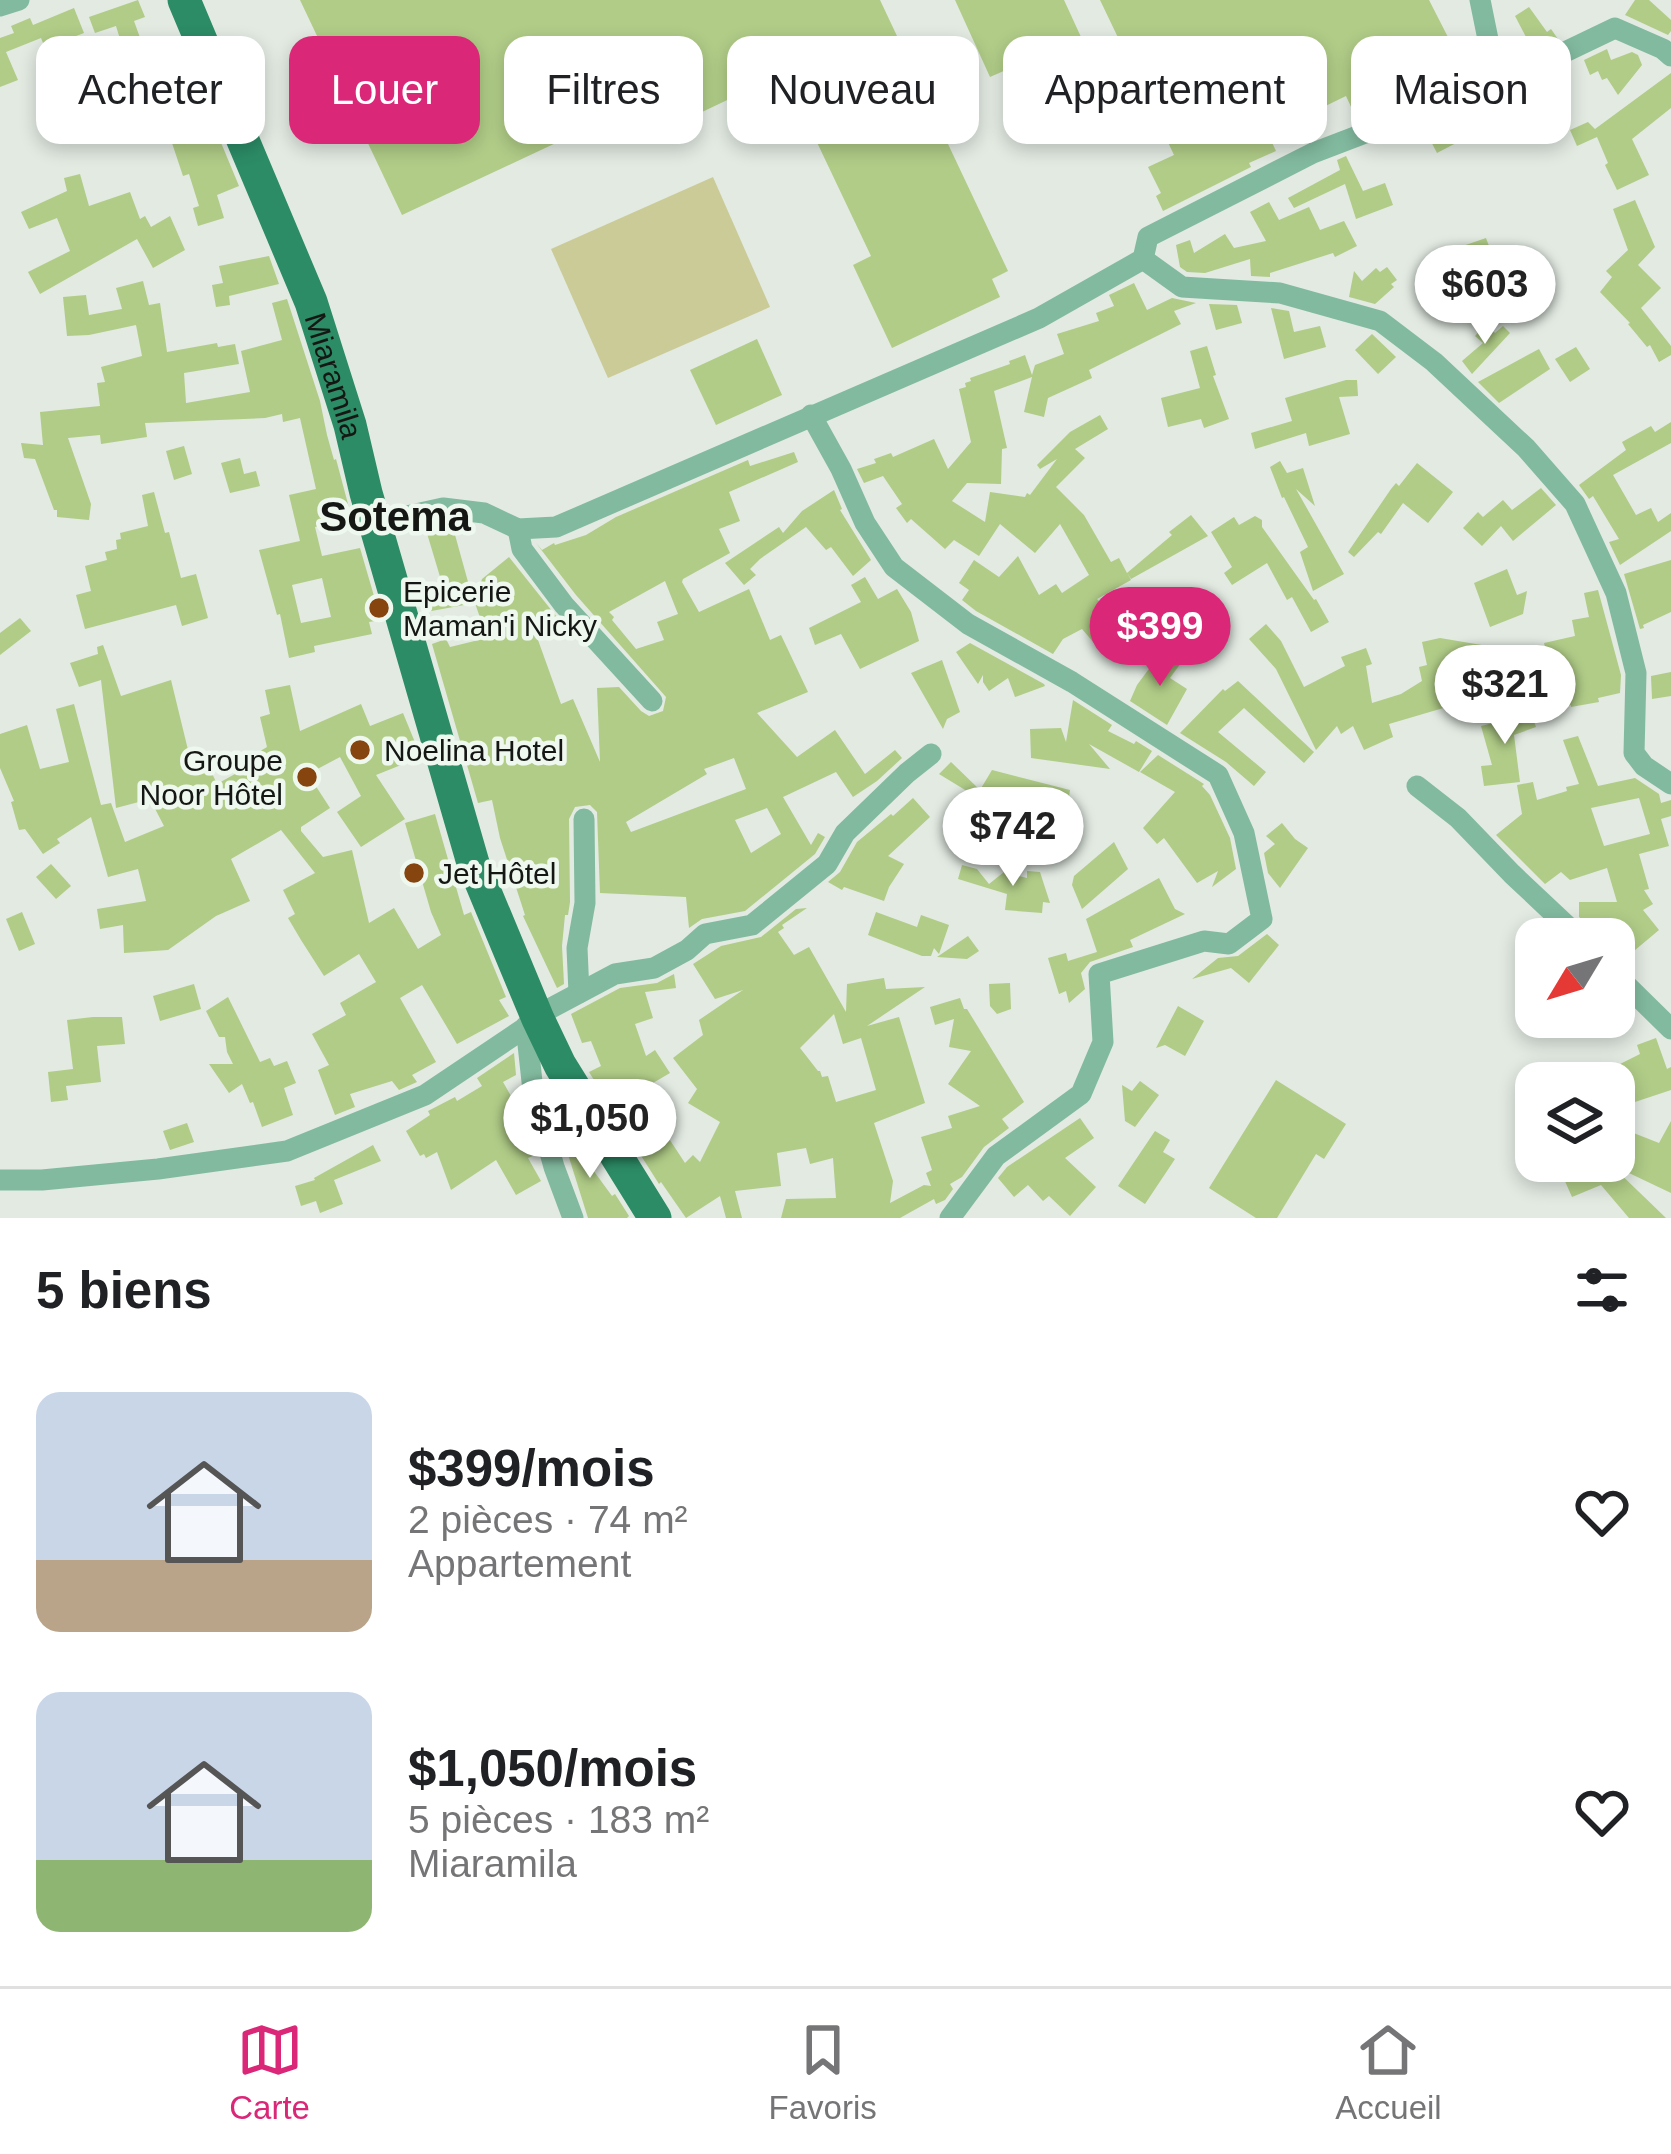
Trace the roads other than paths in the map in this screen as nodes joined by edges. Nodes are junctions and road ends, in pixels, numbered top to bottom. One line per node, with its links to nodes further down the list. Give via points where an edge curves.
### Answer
1 (19, 0): 4 (street)
2 (184, 0): 11 (main road, Miaramila, via 311,302)
3 (1480, 0): 5 (street)
4 (0, 7)
5 (1487, 36)
6 (1571, 49): 7 (street, via 1615,28)
7 (1671, 56)
8 (1351, 138): 9 (street, via 1148,237)
9 (1143, 259): 10 (street, via 1039,318); 15 (street, via 1182,287 1280,293 1380,321 1526,448 1575,504 1616,592 1636,673 1634,752)
10 (811, 415): 12 (street, via 556,527); 26 (street, via 894,567 968,624 1218,775 1244,832 1262,919 1229,944 1204,941 1099,974 1103,1042 1081,1094 996,1156)
11 (375, 523): 12 (street, via 443,508 484,512); 21 (main road, Miaramila, via 473,863)
12 (518, 529): 13 (street, via 521,549 564,605)
13 (652, 701)
14 (931, 754): 19 (street, via 845,833 827,864 752,925 705,934 654,968 615,974)
15 (1671, 784)
16 (1418, 786): 18 (street)
17 (584, 819): 19 (street)
18 (1559, 918)
19 (580, 993): 21 (street)
20 (1635, 994): 22 (street)
21 (533, 1020): 23 (street, via 425,1095 287,1151); 24 (street, via 532,1091); 25 (main road, Miaramila)
22 (1671, 1029)
23 (0, 1180)
24 (573, 1218)
25 (655, 1218)
26 (950, 1218)

